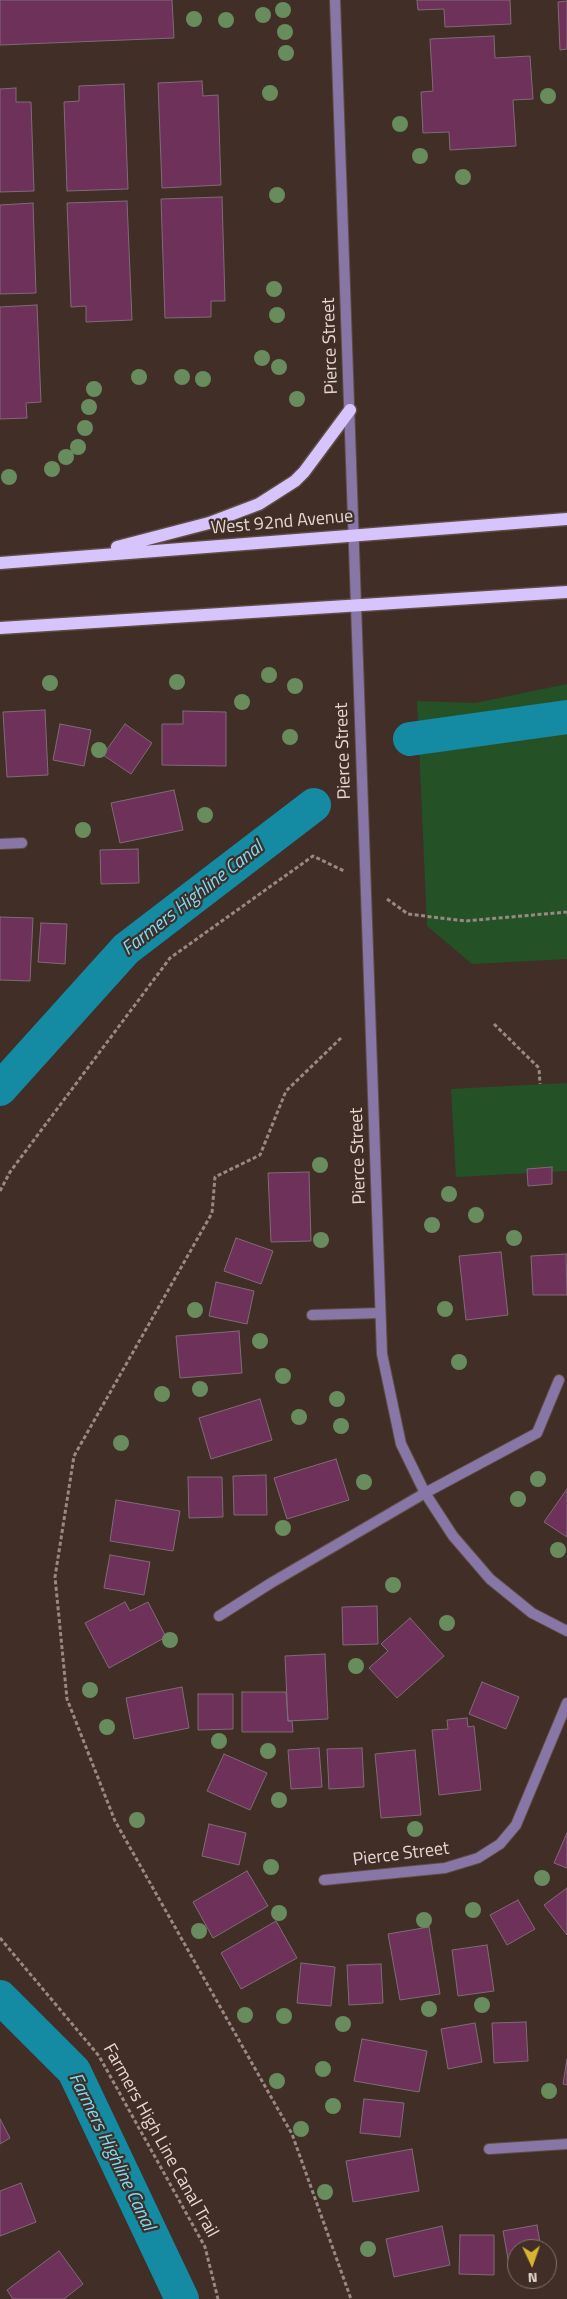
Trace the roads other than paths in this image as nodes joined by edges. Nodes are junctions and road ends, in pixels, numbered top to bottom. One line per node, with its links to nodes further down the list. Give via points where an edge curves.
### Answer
1 (335, 0): 2 (street, Pierce Street)
2 (350, 410): 4 (street, Pierce Street); 5 (main road, via 304,472 259,504 209,522)
3 (567, 519): 4 (main road, West 92nd Avenue)
4 (354, 534): 5 (main road, West 92nd Avenue); 8 (street, Pierce Street)
5 (86, 556): 6 (main road, West 92nd Avenue)
6 (0, 563)
7 (567, 592): 8 (main road)
8 (356, 604): 9 (main road); 12 (street, Pierce Street)
9 (0, 628)
10 (22, 843): 11 (street)
11 (0, 844)
12 (380, 1313): 13 (street); 15 (street, Pierce Street, via 382,1354 401,1444)
13 (312, 1315)
14 (559, 1380): 15 (street, via 537,1433)
15 (424, 1493): 16 (street); 17 (street, Pierce Street, via 453,1536 490,1579 532,1613)
16 (219, 1616)
17 (567, 1631)
18 (567, 1703): 19 (street, Pierce Street, via 516,1825 500,1844 478,1858 445,1868)
19 (324, 1880)
20 (567, 2144): 21 (street)
21 (489, 2149)

